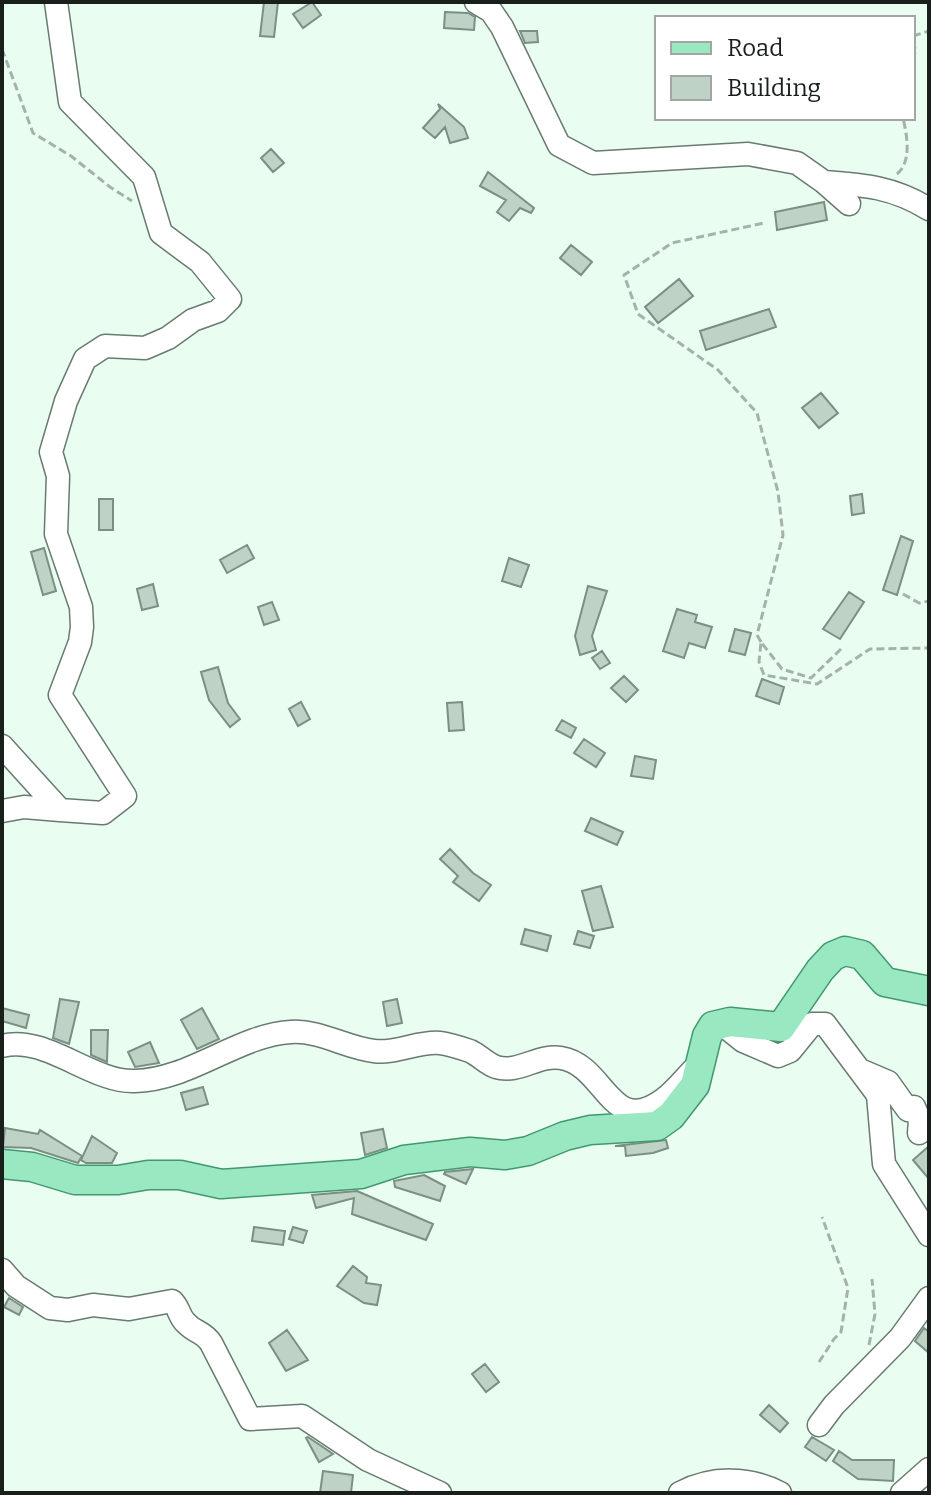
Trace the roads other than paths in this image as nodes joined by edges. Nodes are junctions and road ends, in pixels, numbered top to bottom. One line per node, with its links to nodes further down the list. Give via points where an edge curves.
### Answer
1 (56, 2): 7 (street, via 70,102 144,177 161,233 200,262 230,299 218,311 145,348 105,346 85,359 66,401 51,452 58,476 56,534 81,607 82,627 60,695 125,796 103,813)
2 (476, 2): 3 (street, via 502,27 559,145 593,163 748,154 797,163)
3 (824, 182): 4 (street); 5 (street, via 880,187)
4 (849, 204)
5 (929, 209)
6 (2, 746): 7 (street)
7 (60, 810): 8 (street)
8 (2, 811)
9 (929, 991): 10 (main road, via 885,982 862,955 845,951 820,970 781,1027)
10 (723, 1025): 12 (main road, via 713,1026 707,1036); 13 (street, via 743,1041 778,1056 790,1051 812,1024 825,1024)
11 (2, 1046): 12 (street, via 29,1045 135,1081 168,1076 292,1032 378,1052 440,1043 470,1051 496,1067 563,1058 587,1069 615,1104 629,1111 664,1099)
12 (701, 1062): 15 (main road, via 695,1085 657,1126 590,1130 516,1153 470,1152 404,1160 361,1174 221,1184 164,1175 75,1180)
13 (861, 1070): 14 (street, via 888,1082 908,1110 914,1107); 16 (street, via 878,1095 884,1164)
14 (923, 1125)
15 (2, 1164)
16 (929, 1235)
17 (2, 1270): 21 (street, via 50,1308 129,1309 172,1301 183,1322 211,1343 250,1419 302,1416 368,1460)
18 (929, 1298): 19 (street, via 900,1338)
19 (819, 1425)
20 (929, 1469): 24 (street)
21 (440, 1493)
22 (680, 1493): 23 (street, via 708,1483 744,1480)
23 (780, 1493)
24 (902, 1493)

